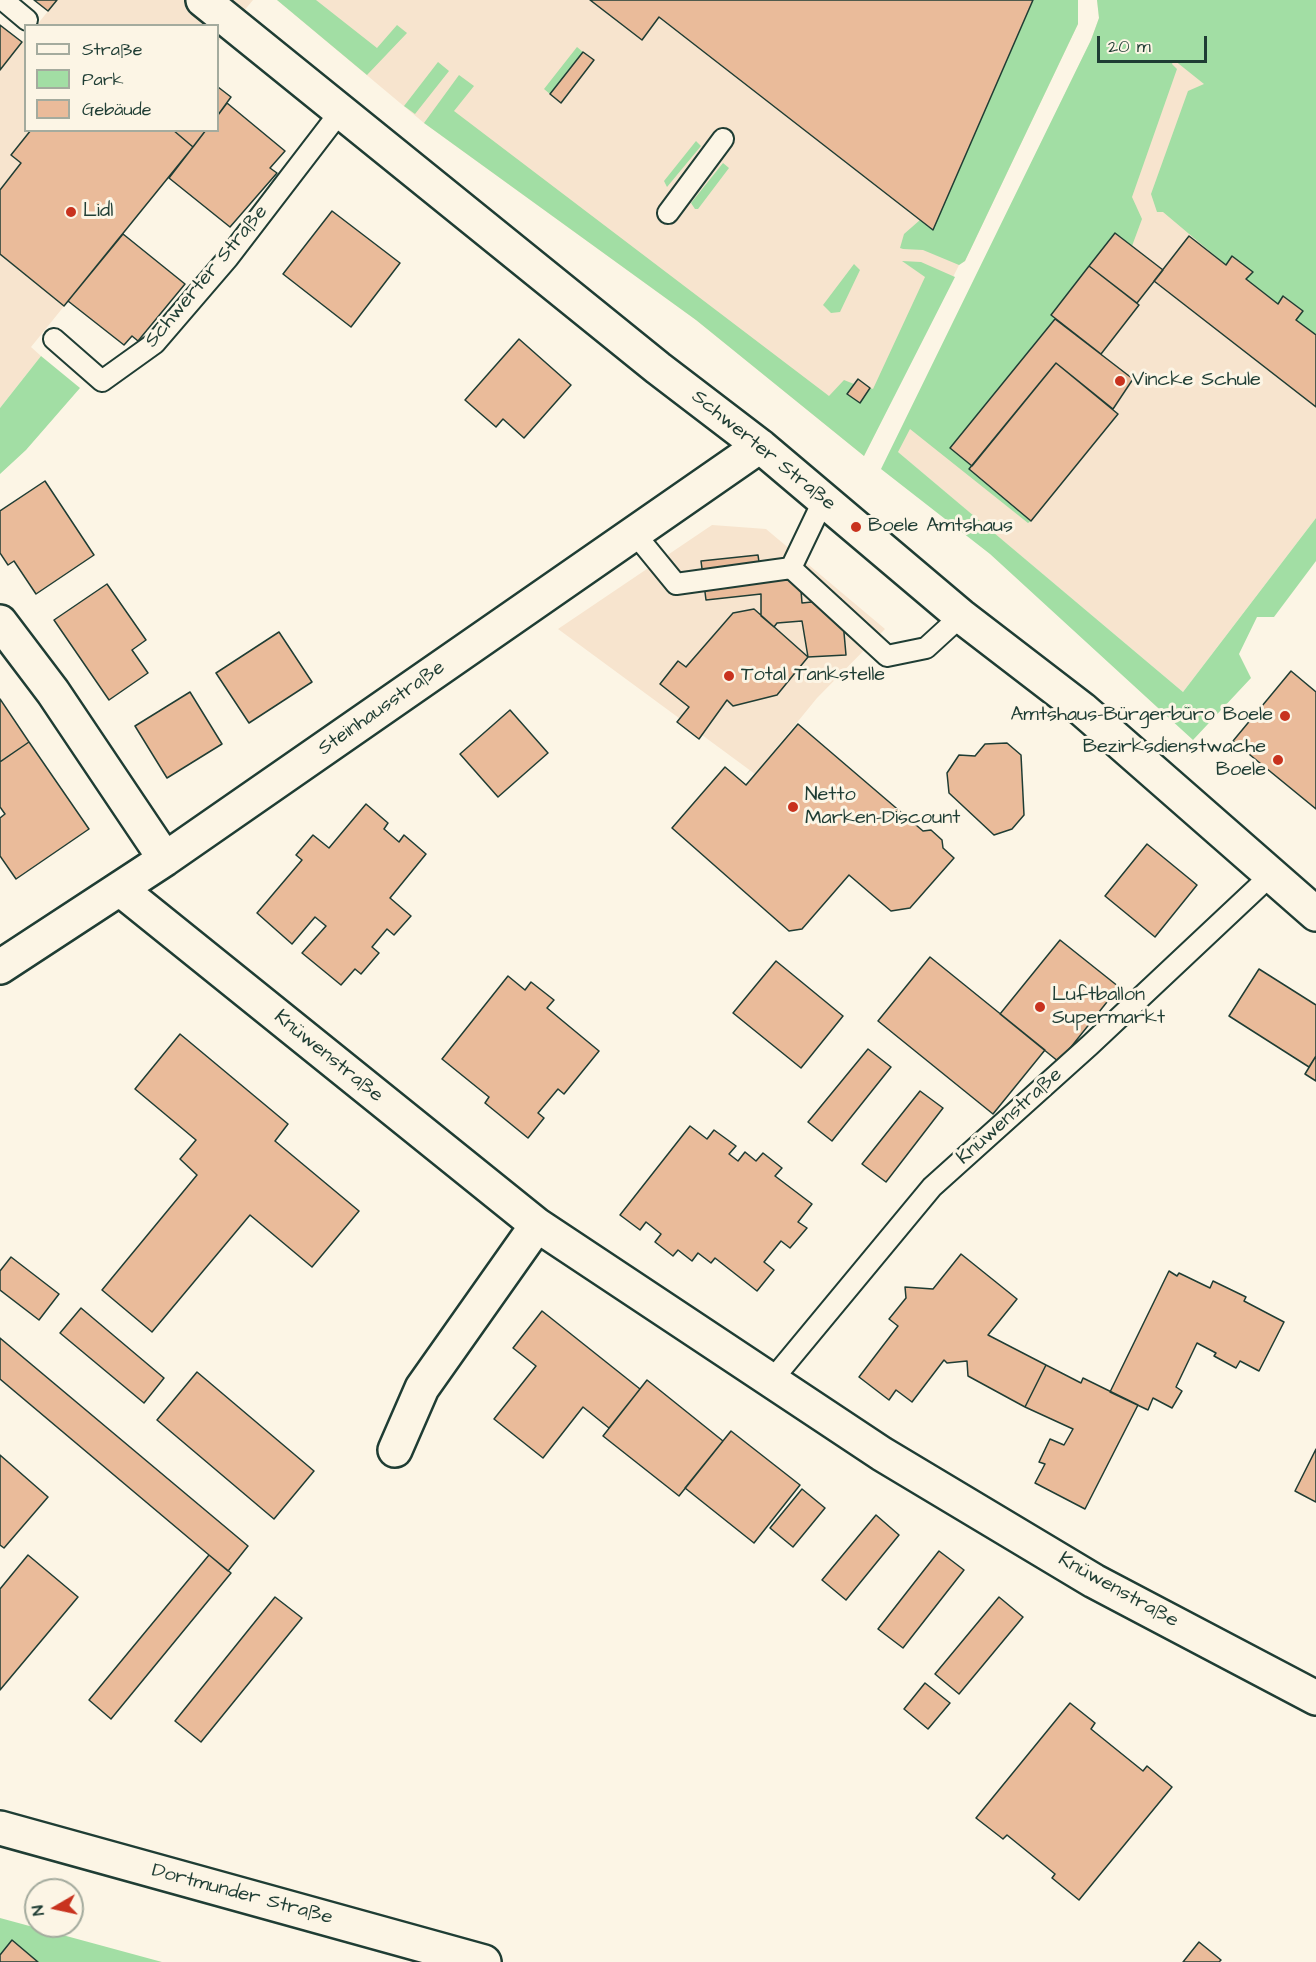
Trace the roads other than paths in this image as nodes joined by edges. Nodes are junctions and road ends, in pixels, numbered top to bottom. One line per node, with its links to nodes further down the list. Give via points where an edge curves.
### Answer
1 (3, 0): 3 (lane)
2 (203, 0): 4 (street, Schwerter Straße)
3 (27, 20)
4 (340, 112): 7 (lane, Schwerter Straße, via 228,258 155,344 102,381); 8 (street, Schwerter Straße)
5 (723, 139): 6 (lane)
6 (668, 213)
7 (54, 339)
8 (760, 446): 9 (street, Schwerter Straße); 10 (street, Steinhausstraße)
9 (824, 499): 11 (lane); 12 (street, Schwerter Straße)
10 (636, 534): 11 (lane, via 676,584); 14 (street, Steinhausstraße)
11 (791, 568): 12 (lane, via 887,656 926,648)
12 (961, 616): 15 (street, Schwerter Straße, via 1082,709)
13 (0, 622): 14 (street, via 54,692)
14 (165, 859): 16 (street, Steinhausstraße)
15 (1271, 875): 17 (street, Schwerter Straße); 20 (lane, Knüwenstraße, via 1090,1046 932,1187)
16 (120, 889): 18 (street, Steinhausstraße); 19 (street, Knüwenstraße)
17 (1316, 914)
18 (0, 967)
19 (537, 1225): 20 (street, Knüwenstraße); 21 (street, via 422,1388)
20 (772, 1380): 22 (street, Knüwenstraße, via 851,1435 1094,1581)
21 (395, 1450)
22 (1316, 1698)
23 (0, 1828): 24 (street, Dortmunder Straße)
24 (484, 1962)

